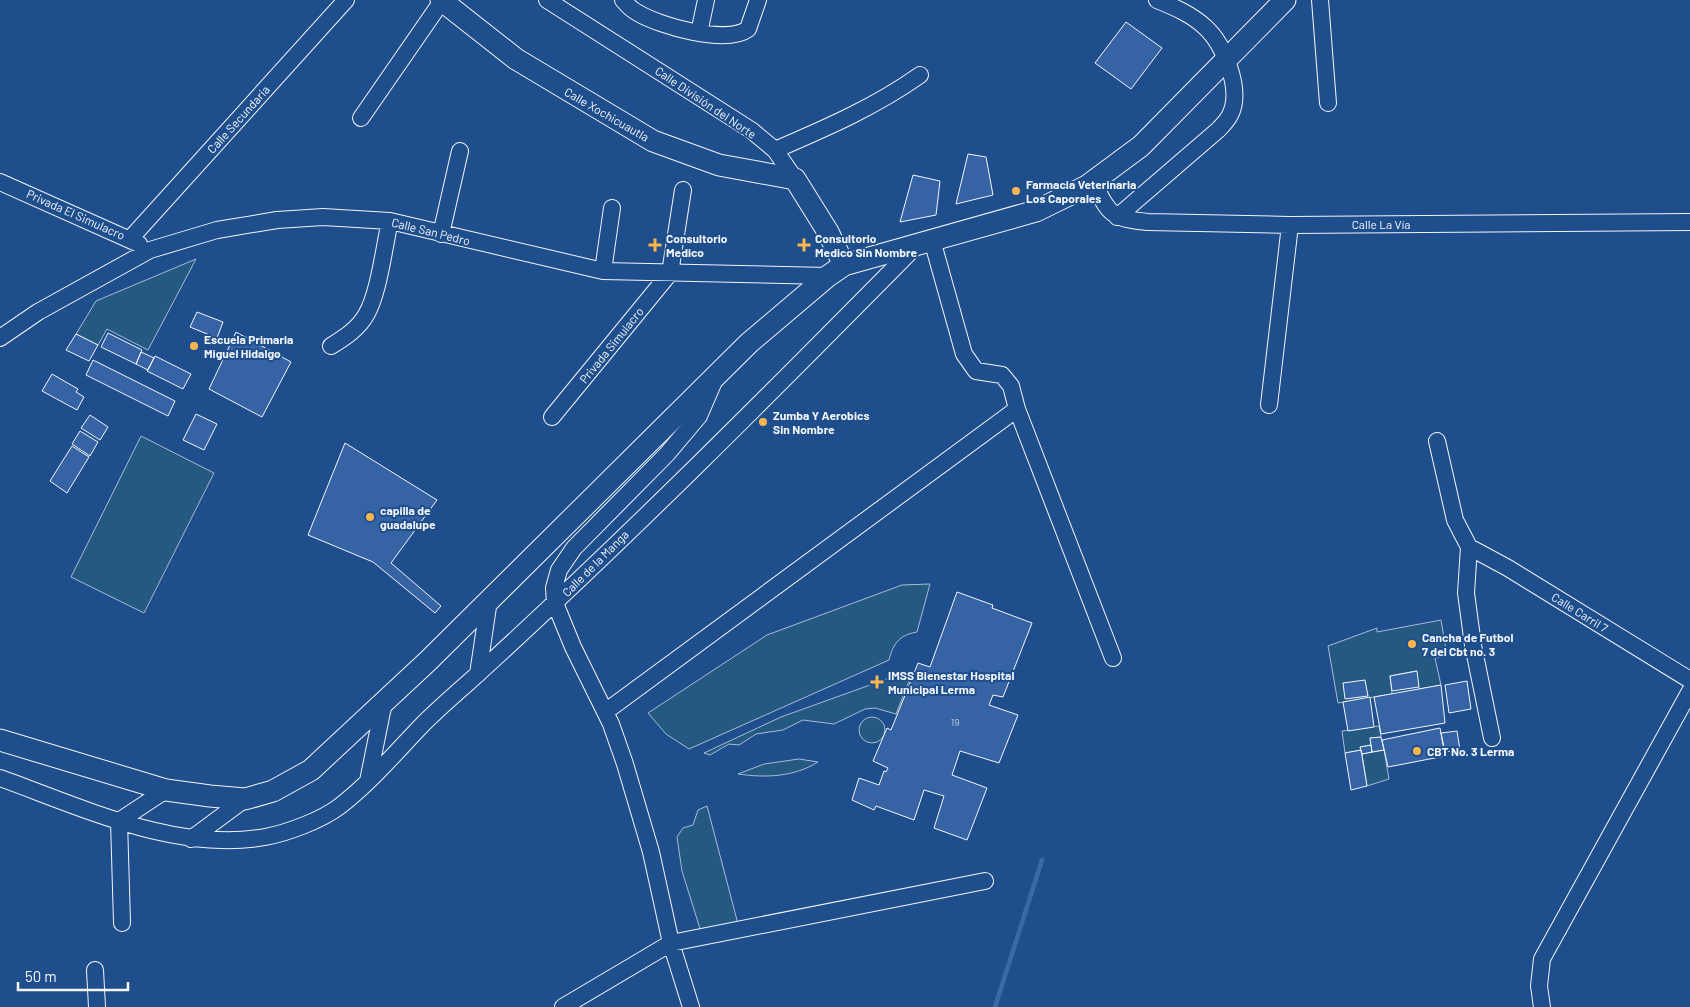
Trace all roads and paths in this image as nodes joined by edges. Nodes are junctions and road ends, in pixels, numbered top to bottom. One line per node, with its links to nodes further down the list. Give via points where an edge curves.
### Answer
1 (346, 0): 28 (street, Calle Secundaria)
2 (547, 0): 16 (street, Calle División del Norte, via 751,130)
3 (623, 0): 11 (street, via 637,13)
4 (706, 0): 11 (street)
5 (758, 0): 11 (street, via 752,21 743,33)
6 (1157, 0): 10 (street)
7 (1285, 0): 12 (main road)
8 (1320, 0): 14 (street)
9 (442, 1): 15 (street); 18 (main road, Calle Xochicuautla, via 516,59 653,142 719,164)
10 (1184, 5): 12 (street, via 1205,27)
11 (699, 33)
12 (1228, 60): 20 (main road, via 1141,146); 23 (street, via 1234,89 1230,115 1212,136)
13 (920, 75): 16 (street, via 887,99)
14 (1328, 103)
15 (362, 118)
16 (775, 150): 18 (street, Calle División del Norte)
17 (460, 151): 27 (street)
18 (796, 179): 32 (main road, Calle División del Norte, via 828,232)
19 (0, 182): 28 (street, Privada El Simulacro)
20 (1093, 182): 23 (street, via 1110,212); 29 (main road, via 1036,211)
21 (683, 190): 33 (street)
22 (612, 208): 31 (street)
23 (1117, 217): 26 (street, Calle La Vía, via 1148,222)
24 (390, 220): 27 (street, Calle San Pedro); 30 (street, Calle San Pedro, via 277,220 217,230); 35 (street, via 366,316 351,333)
25 (1690, 222): 26 (street, Calle La Vía)
26 (1290, 225): 37 (street)
27 (441, 234): 31 (street, Calle San Pedro)
28 (130, 239): 30 (street, Privada El Simulacro)
29 (925, 242): 32 (main road); 38 (street, via 964,354 976,371 1002,375 1010,386); 43 (street, Calle de la Manga)
30 (150, 250): 34 (street, Calle San Pedro, via 38,312)
31 (603, 270): 33 (street, Calle San Pedro)
32 (836, 271): 33 (street, Calle San Pedro); 36 (main road)
33 (670, 273): 39 (street, Privada Simulacro)
34 (0, 338)
35 (331, 346)
36 (716, 375): 42 (main road); 43 (street, via 699,416 667,454 574,548 559,570 554,588)
37 (1269, 405)
38 (1017, 409): 44 (street); 49 (street)
39 (552, 417)
40 (1437, 441): 41 (street, via 1454,520)
41 (1469, 547): 46 (street, Calle Carril 7); 50 (street, via 1466,593)
42 (489, 600): 45 (street); 48 (main road)
43 (555, 603): 45 (street); 49 (street, Calle de la Manga)
44 (1112, 658)
45 (478, 674): 53 (street, via 424,723)
46 (1690, 680)
47 (1690, 691): 65 (street, via 1542,959 1539,980)
48 (384, 702): 53 (street); 55 (main road, via 311,770 273,791)
49 (605, 712): 60 (street, Calle de la Manga, via 651,852)
50 (1492, 738)
51 (0, 740): 54 (main road)
52 (0, 778): 56 (street)
53 (368, 781): 57 (street, via 337,808 290,830 264,838)
54 (166, 790): 55 (main road); 56 (street)
55 (245, 799): 57 (street)
56 (120, 821): 57 (street); 59 (street)
57 (191, 839)
58 (985, 881): 60 (street)
59 (122, 923)
60 (671, 943): 63 (street); 64 (street, Calle de la Manga)
61 (95, 970): 62 (street)
62 (97, 1007)
63 (563, 1007)
64 (691, 1007)
65 (1542, 1007)

